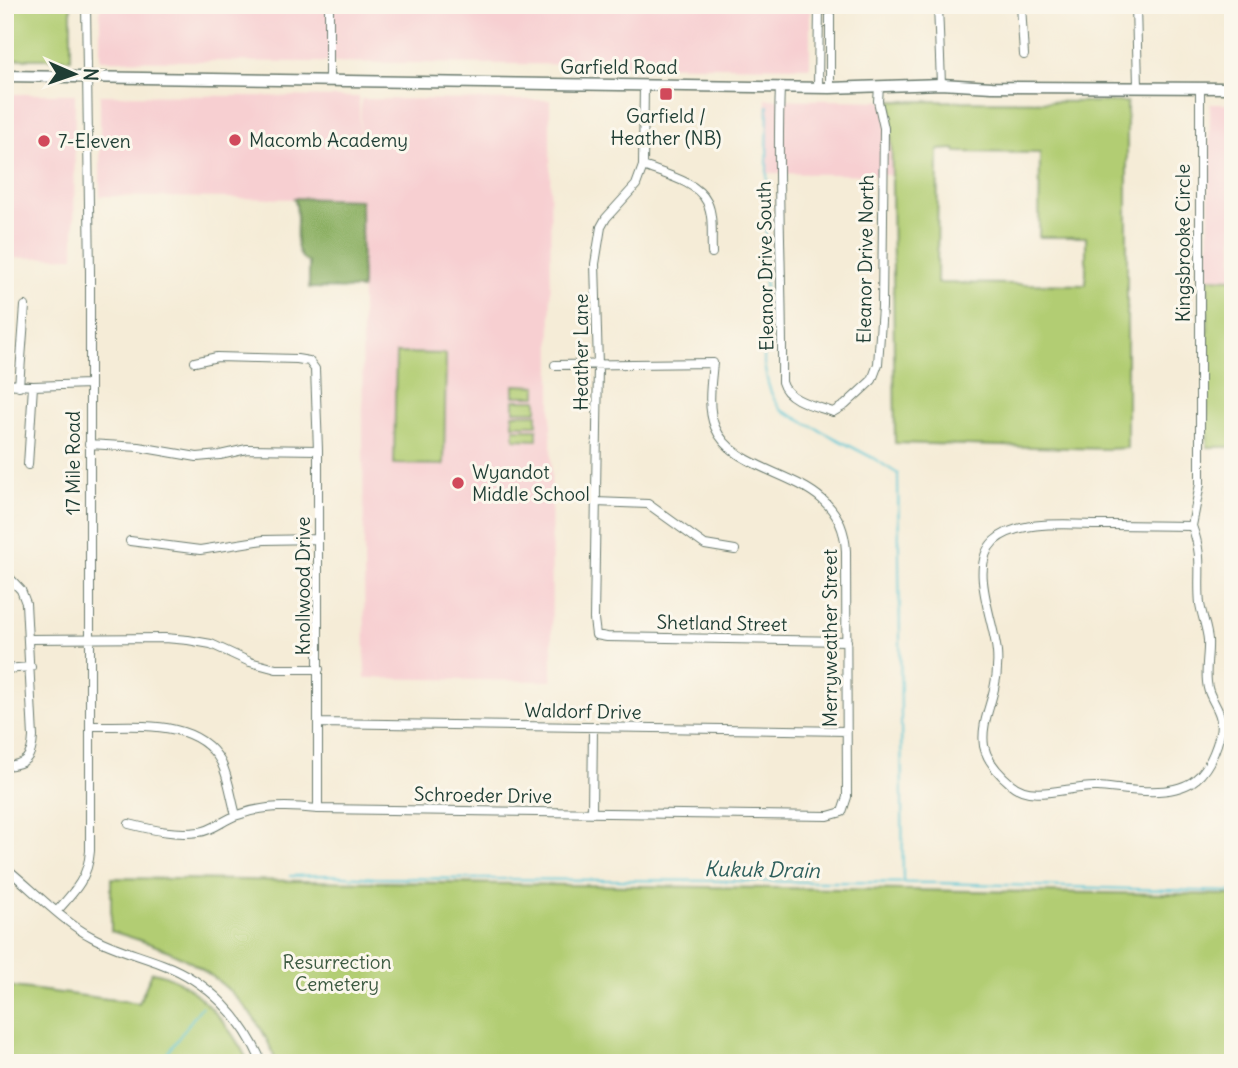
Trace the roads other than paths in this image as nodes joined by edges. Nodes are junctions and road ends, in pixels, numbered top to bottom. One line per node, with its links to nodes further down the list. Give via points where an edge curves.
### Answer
1 (86, 5): 13 (street, 17 Mile Road)
2 (329, 5): 14 (street)
3 (819, 5): 9 (street)
4 (830, 5): 10 (street)
5 (938, 5): 15 (street)
6 (1021, 5): 11 (street)
7 (1136, 5): 8 (street); 17 (street)
8 (1144, 5)
9 (819, 19): 10 (street); 20 (street)
10 (830, 19): 20 (street)
11 (1024, 55)
12 (5, 76): 13 (main road, Garfield Road)
13 (88, 78): 14 (main road, Garfield Road); 30 (street, 17 Mile Road)
14 (329, 81): 16 (main road, Garfield Road)
15 (941, 84): 17 (main road, Garfield Road); 19 (main road, Garfield Road)
16 (644, 85): 18 (main road, Garfield Road); 23 (street, Heather Lane)
17 (1138, 86): 21 (main road, Garfield Road)
18 (780, 87): 20 (main road, Garfield Road); 33 (street, Eleanor Drive South, via 782,382 790,395)
19 (879, 87): 20 (main road, Garfield Road); 33 (street, Eleanor Drive North, via 884,141 878,364 872,380)
20 (824, 88)
21 (1200, 88): 22 (main road, Garfield Road); 38 (street, Kingsbrooke Circle, via 1199,493)
22 (1233, 88)
23 (643, 166): 24 (street, via 693,186 706,201); 28 (street, Heather Lane, via 636,185 606,218 598,235)
24 (712, 253)
25 (25, 306): 31 (street)
26 (195, 362): 35 (street, Knollwood Drive, via 217,357 297,359 312,364)
27 (555, 365): 28 (street)
28 (598, 365): 37 (street, Heather Lane); 46 (street, Merryweather Street, via 713,363 712,417 719,435 731,448 814,492 835,513 846,547)
29 (5, 384): 31 (street)
30 (89, 384): 32 (street); 34 (street, 17 Mile Road)
31 (19, 386): 32 (street)
32 (33, 386): 36 (street)
33 (833, 412)
34 (89, 444): 35 (street, via 197,457 253,449); 44 (street, 17 Mile Road)
35 (318, 450): 39 (street, Knollwood Drive)
36 (28, 465)
37 (595, 502): 41 (street, via 648,504 705,545); 43 (street, Heather Lane)
38 (1192, 526): 38 (street, via 1029,527 1002,535 986,552 981,573 997,667 983,739 990,761 1013,786 1034,793 1094,787 1149,792 1189,783 1203,772 1221,721 1208,689 1208,638 1200,604 1202,564)
39 (318, 539): 40 (street, via 264,540 200,550); 49 (street, Knollwood Drive)
40 (130, 541)
41 (735, 550)
42 (5, 573): 45 (street, via 24,596)
43 (596, 635): 46 (street, Shetland Street)
44 (89, 637): 45 (street); 49 (street, via 200,641 276,669); 51 (street, 17 Mile Road)
45 (29, 639): 47 (street)
46 (847, 641): 53 (street, Merryweather Street)
47 (31, 667): 48 (street); 54 (street, via 32,751 24,762)
48 (5, 669)
49 (319, 669): 50 (street, Knollwood Drive)
50 (319, 723): 52 (street, Waldorf Drive); 55 (street, Knollwood Drive)
51 (90, 726): 58 (street, via 166,728 201,739 221,761); 61 (street, 17 Mile Road, via 89,865 81,884)
52 (593, 727): 53 (street, Waldorf Drive); 56 (street)
53 (847, 731): 57 (street, Merryweather Street, via 847,797)
54 (5, 766)
55 (318, 809): 56 (street, Schroeder Drive); 58 (street, Schroeder Drive, via 288,806)
56 (592, 812): 57 (street, Schroeder Drive, via 828,816)
57 (842, 812)
58 (236, 815): 59 (street, Schroeder Drive, via 200,832 165,833)
59 (129, 824)
60 (5, 867): 61 (street)
61 (57, 911): 62 (street, via 91,937 166,965 206,988 239,1023)
62 (262, 1063)

